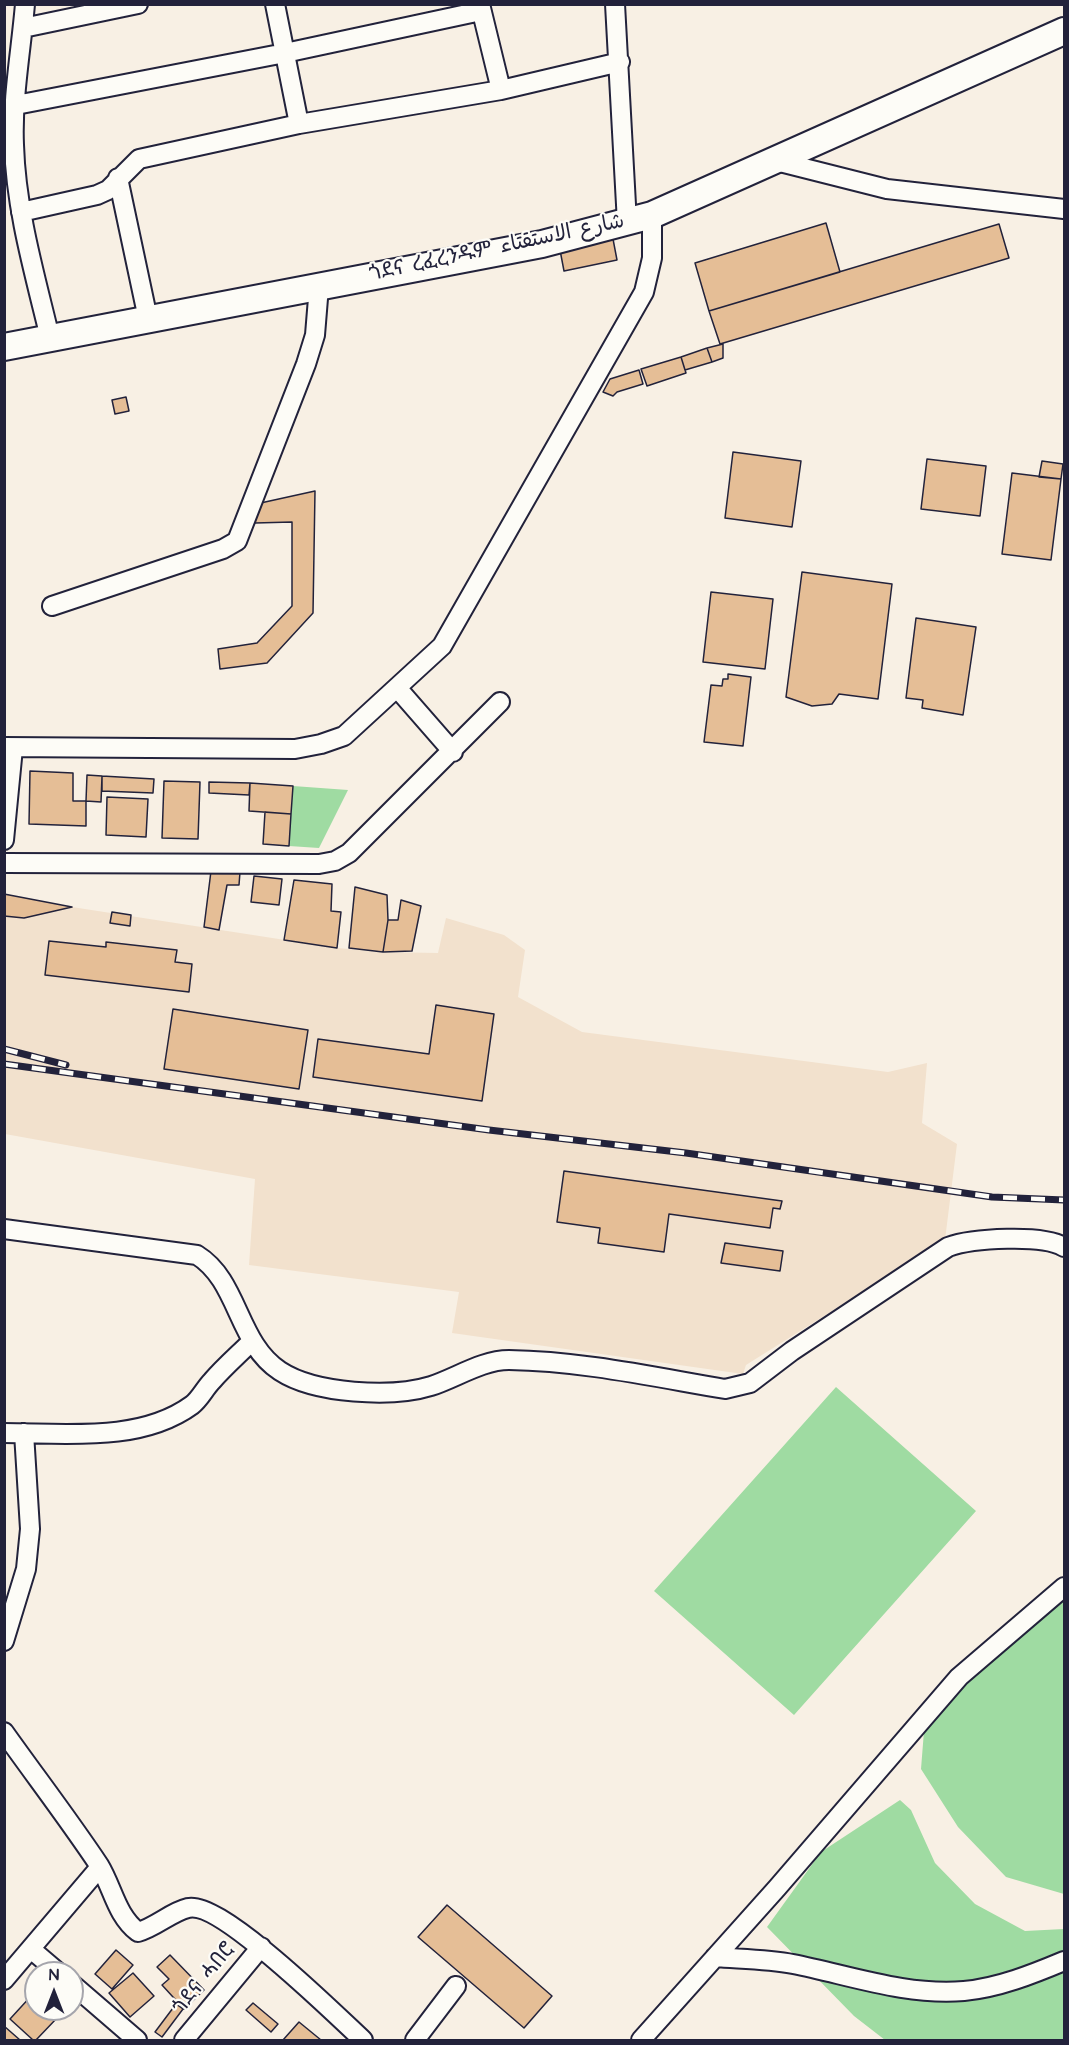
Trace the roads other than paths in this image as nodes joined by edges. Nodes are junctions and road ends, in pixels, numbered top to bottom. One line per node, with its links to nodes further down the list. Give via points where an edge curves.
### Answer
1 (25, 4): 6 (street)
2 (138, 4): 6 (street)
3 (275, 4): 8 (street)
4 (615, 4): 9 (street)
5 (481, 8): 8 (street); 11 (street)
6 (23, 28): 10 (street)
7 (1065, 31): 15 (highway, ጎደና ረፈረንዱም شارع الاستقتاء)
8 (285, 53): 12 (street); 13 (street)
9 (620, 62): 11 (street); 20 (street)
10 (11, 65): 12 (street)
11 (501, 90): 13 (street)
12 (16, 105): 14 (street)
13 (299, 124): 16 (street, via 139,159)
14 (9, 145): 17 (street)
15 (776, 161): 18 (street, via 887,189); 19 (highway, ጎደና ረፈረንዱም شارع الاستقتاء)
16 (118, 178): 17 (street, via 108,190 97,195); 22 (street)
17 (15, 204): 23 (street)
18 (1065, 209)
19 (652, 215): 20 (highway, ጎደና ረፈረንዱም شارع الاستقتاء); 26 (street, via 652,258 644,292 442,646)
20 (627, 223): 21 (highway, ጎደና ረፈረንዱም شارع الاستقتاء, via 542,244)
21 (320, 286): 22 (highway, ጎደና ረፈረንዱም شارع الاستقتاء); 25 (street, via 315,335 306,364 237,541)
22 (148, 319): 23 (highway, ጎደና ረፈረንዱም شارع الاستقتاء)
23 (50, 338): 24 (highway, ጎደና ረፈረንዱም شارع الاستقتاء)
24 (4, 347)
25 (52, 606)
26 (398, 689): 28 (street, via 344,736 296,749); 29 (street)
27 (500, 702): 29 (street)
28 (9, 747): 30 (street)
29 (453, 752): 31 (street, via 349,853 335,861 224,866)
30 (4, 840)
31 (4, 863)
32 (4, 1229): 34 (street, via 196,1256 209,1263 217,1274)
33 (1065, 1247): 34 (street, via 1045,1240 974,1241 948,1247 750,1383 725,1389 576,1365 506,1360 429,1387 351,1392 313,1384 280,1371)
34 (251, 1342): 36 (street, via 193,1405 162,1421 134,1429)
35 (4, 1432): 36 (street)
36 (24, 1433): 38 (street, via 30,1529 26,1569)
37 (1065, 1587): 43 (street, via 959,1677)
38 (4, 1641)
39 (4, 1732): 40 (street)
40 (100, 1868): 41 (street, via 122,1916 138,1932 188,1908 198,1908); 42 (street)
41 (261, 1947): 50 (street, ጎደና ሓበሮ); 51 (street)
42 (32, 1950): 44 (street); 46 (street)
43 (716, 1957): 45 (street, via 790,1964 928,1991 964,1991 1000,1984); 53 (street)
44 (45, 1961)
45 (1065, 1961)
46 (4, 1980)
47 (456, 1986): 52 (street)
48 (84, 1994): 49 (street)
49 (136, 2040)
50 (184, 2040)
51 (363, 2040)
52 (415, 2040)
53 (641, 2040)

